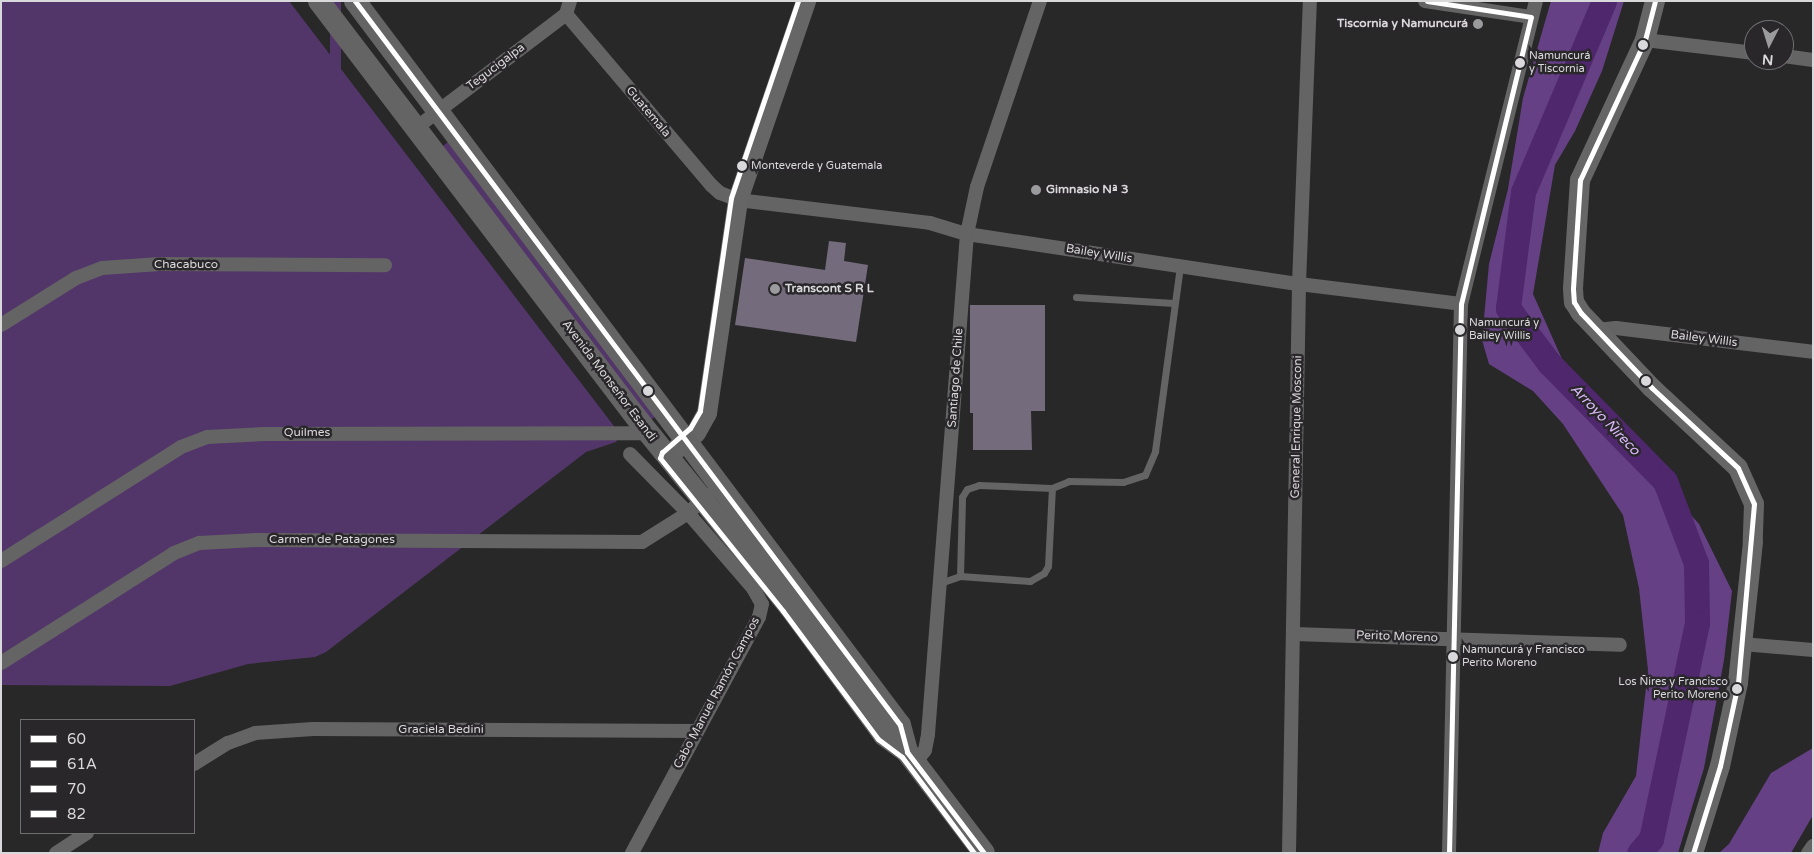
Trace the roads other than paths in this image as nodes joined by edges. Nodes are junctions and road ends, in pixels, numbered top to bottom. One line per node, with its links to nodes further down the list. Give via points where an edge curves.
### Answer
1 (319, 1): 16 (main road, Avenida Monseñor Esandi)
2 (355, 1): 15 (main road, Avenida Monseñor Esandi)
3 (806, 1): 17 (street)
4 (1040, 1): 18 (street, Santiago de Chile, via 977,187)
5 (1310, 1): 21 (street, General Enrique Mosconi)
6 (1425, 1): 10 (street)
7 (1536, 1): 10 (street)
8 (1656, 1): 11 (street)
9 (568, 8): 15 (street, Tegucigalpa); 17 (street, Guatemala, via 711,186)
10 (1531, 17): 24 (street)
11 (1645, 40): 12 (street); 26 (street, via 1580,180 1574,302)
12 (1744, 52)
13 (1794, 57): 14 (street)
14 (1813, 60)
15 (438, 111): 16 (street, Tegucigalpa); 29 (main road, Avenida Monseñor Esandi)
16 (416, 128): 28 (main road, Avenida Monseñor Esandi)
17 (738, 200): 18 (street, Bailey Willis, via 930,223); 29 (street, via 707,414 704,423)
18 (967, 234): 20 (street, Bailey Willis); 37 (street, Santiago de Chile)
19 (386, 265): 25 (street, Chacabuco, via 160,264 102,268 76,278)
20 (1180, 266): 21 (street, Bailey Willis); 23 (lane)
21 (1299, 284): 24 (street, Bailey Willis); 38 (street, General Enrique Mosconi)
22 (1076, 297): 23 (lane)
23 (1174, 303): 33 (lane, via 1151,466 1136,480 1083,480)
24 (1461, 304): 39 (street)
25 (1, 325)
26 (1596, 330): 27 (street, Bailey Willis, via 1616,328); 41 (street, via 1652,388 1725,453 1747,485 1754,504 1753,542)
27 (1813, 352)
28 (648, 433): 31 (main road, Avenida Monseñor Esandi); 35 (street, Quilmes, via 207,437 180,447)
29 (687, 440): 31 (street); 32 (main road, Avenida Monseñor Esandi)
30 (630, 454): 34 (street, Cabo Manuel Ramón Campos)
31 (667, 457): 34 (main road, Avenida Monseñor Esandi)
32 (720, 484): 34 (street, Carmen de Patagones); 45 (main road, Avenida Monseñor Esandi, via 900,725)
33 (1052, 488): 36 (lane, via 1048,566 1044,573 1030,581); 36 (lane, via 979,485 967,489 962,497)
34 (695, 507): 43 (street, Carmen de Patagones, via 642,542 257,540 199,543 174,553); 44 (street, Cabo Manuel Ramón Campos, via 762,604 759,617); 45 (main road, Avenida Monseñor Esandi, via 789,606 884,735)
35 (1, 561)
36 (960, 576): 37 (lane)
37 (940, 583): 45 (street, Santiago de Chile, via 927,744)
38 (1294, 634): 39 (street, Perito Moreno); 52 (street, General Enrique Mosconi)
39 (1454, 638): 40 (street, Perito Moreno); 53 (street)
40 (1620, 644)
41 (1742, 644): 42 (street); 54 (street, via 1738,683 1726,739)
42 (1813, 650)
43 (1, 663)
44 (697, 731): 46 (street, Graciela Bedini, via 313,729 255,732 228,743); 50 (street, Cabo Manuel Ramón Campos)
45 (911, 758): 51 (main road, Avenida Monseñor Esandi)
46 (195, 763)
47 (85, 834): 49 (street)
48 (1813, 846): 55 (street)
49 (56, 853)
50 (632, 853)
51 (984, 853)
52 (1289, 853)
53 (1449, 853)
54 (1693, 853)
55 (1808, 853)

